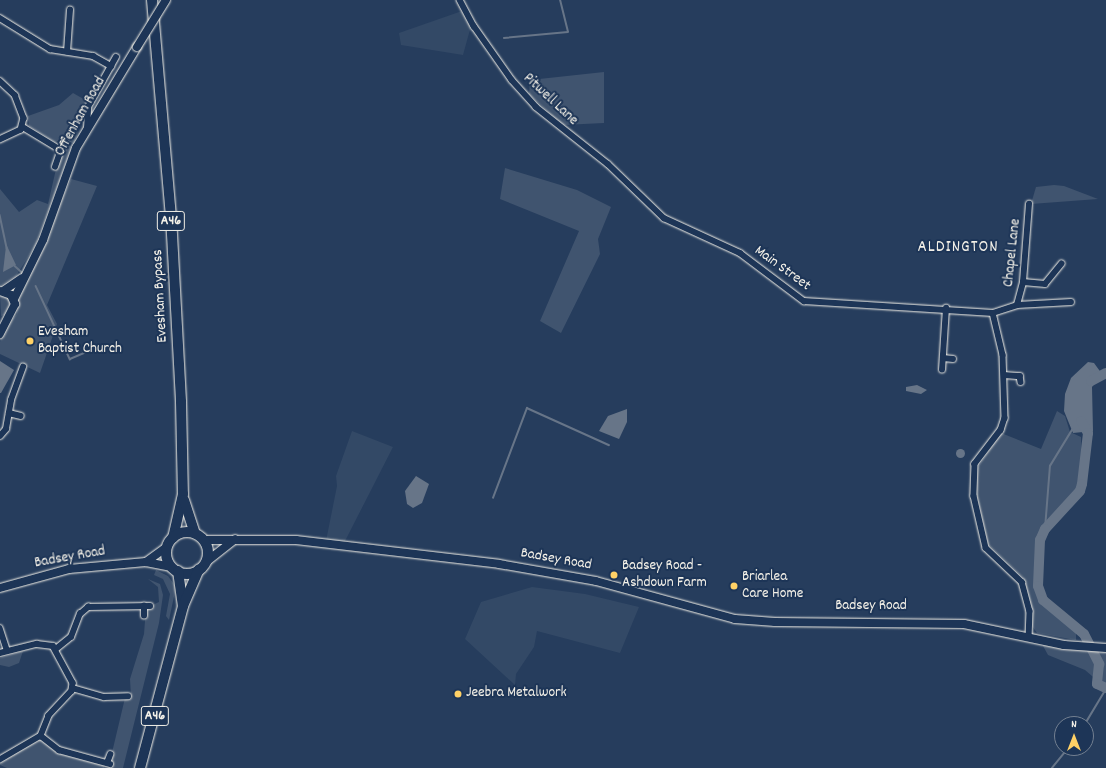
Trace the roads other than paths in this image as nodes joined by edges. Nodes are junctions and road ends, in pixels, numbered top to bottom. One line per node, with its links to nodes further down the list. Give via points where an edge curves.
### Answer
1 (152, 0): 39 (highway, Evesham Bypass / A46, via 174,262)
2 (166, 0): 11 (main road, Offenham Road, bridge)
3 (460, 0): 16 (street, Pitwell Lane, via 474,26 527,96 608,164)
4 (70, 10): 6 (street)
5 (0, 18): 6 (street, via 50,49)
6 (67, 52): 8 (street, via 93,56)
7 (116, 57): 8 (street)
8 (111, 66): 11 (street, via 88,107)
9 (0, 81): 10 (street, via 18,102)
10 (23, 127): 12 (street, via 18,133); 14 (street)
11 (86, 129): 19 (main road, Offenham Road, via 43,240)
12 (0, 140)
13 (65, 142): 14 (street)
14 (61, 150): 15 (street)
15 (54, 167)
16 (644, 201): 25 (street, Main Street, via 681,228 740,253 804,301)
17 (1029, 204): 20 (street, Chapel Lane)
18 (1061, 264): 20 (street, via 1045,284)
19 (25, 275): 21 (main road, Offenham Road); 22 (main road, Offenham Road)
20 (1023, 282): 24 (street, Chapel Lane)
21 (2, 291): 22 (main road)
22 (14, 299): 27 (main road, Offenham Road, via 15,308)
23 (1071, 302): 24 (street)
24 (1017, 305): 26 (street)
25 (946, 308): 26 (street, Main Street); 30 (street)
26 (993, 313): 34 (street, via 1003,355)
27 (10, 316): 28 (main road); 29 (main road)
28 (0, 319)
29 (0, 334)
30 (943, 358): 31 (street); 33 (street)
31 (953, 359)
32 (23, 367): 36 (street)
33 (942, 370)
34 (1004, 375): 35 (street, via 1020,376); 51 (street, via 1004,424 975,464 974,496 986,548 1022,582 1030,610)
35 (1020, 382)
36 (9, 413): 37 (street); 38 (street)
37 (21, 416)
38 (0, 436)
39 (183, 494): 40 (highway, Evesham Bypass / A46); 43 (highway, Evesham Bypass / A46)
40 (195, 533): 42 (highway); 43 (highway, via 183,532)
41 (235, 539): 42 (main road, Badsey Road); 45 (main road); 51 (main road, Badsey Road, via 340,544 505,565 603,582 735,618 775,622 964,624)
42 (204, 540): 45 (highway, via 208,551)
43 (170, 542): 44 (main road); 46 (highway)
44 (146, 562): 46 (main road, Badsey Road); 47 (main road, Badsey Road, via 69,569)
45 (203, 566): 46 (highway, via 189,573); 48 (highway, A46)
46 (175, 569): 48 (highway, A46)
47 (0, 588)
48 (183, 606): 61 (highway, A46)
49 (144, 616): 53 (street, via 147,606 88,607 80,614 71,637)
50 (0, 628): 54 (street)
51 (1029, 638): 52 (main road, Badsey Road, via 1081,647)
52 (1106, 648)
53 (56, 649): 54 (street, via 47,644); 56 (street, via 72,678)
54 (7, 650): 55 (street)
55 (0, 653)
56 (72, 688): 57 (street, via 104,697); 58 (street, via 52,712)
57 (128, 696)
58 (41, 736): 59 (street, via 59,750 109,764); 60 (street)
59 (110, 755)
60 (0, 760)
61 (140, 768)

